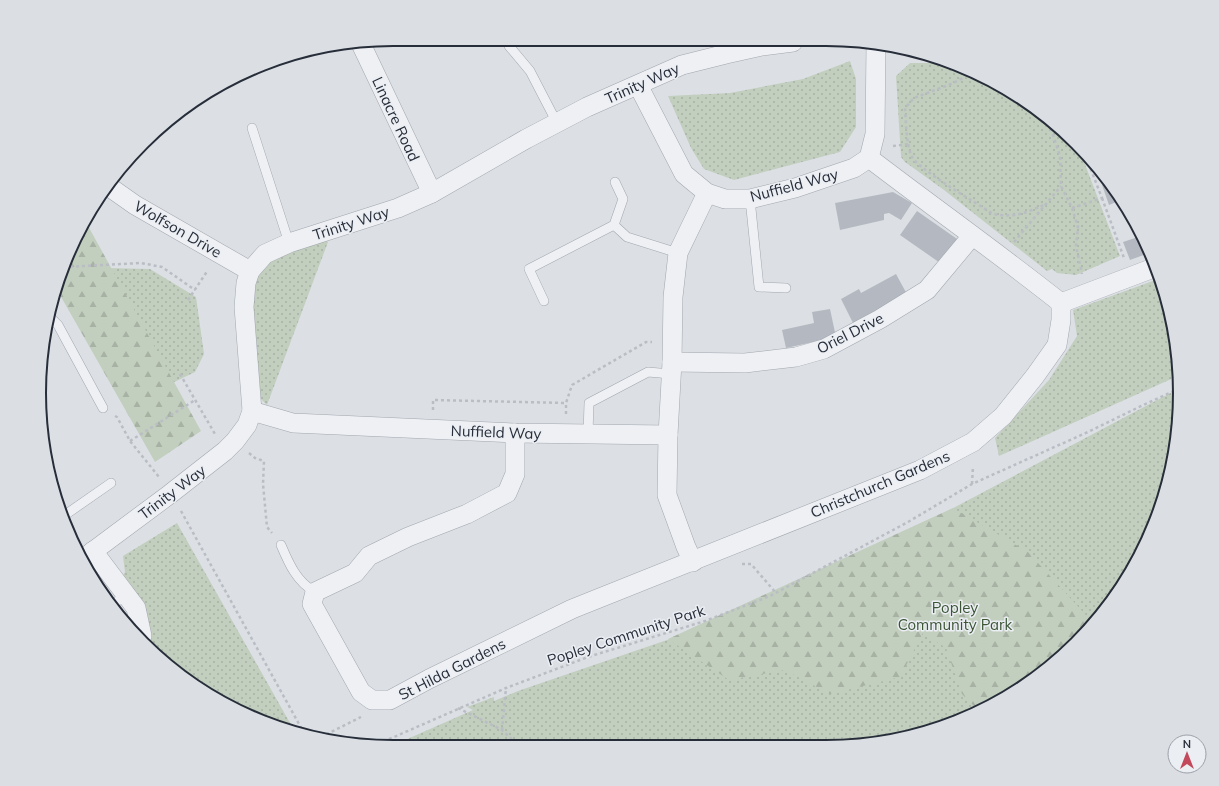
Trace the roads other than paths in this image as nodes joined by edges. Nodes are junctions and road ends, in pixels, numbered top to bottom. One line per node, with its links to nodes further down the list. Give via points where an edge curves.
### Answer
1 (509, 46): 6 (lane, via 530,71)
2 (763, 46): 5 (street, Trinity Way, via 682,65)
3 (365, 47): 11 (street, Linacre Road)
4 (876, 50): 8 (street, via 875,134)
5 (638, 85): 6 (street, Trinity Way); 12 (street, Nuffield Way, via 684,174)
6 (557, 123): 11 (street, Trinity Way, via 526,138)
7 (252, 128): 16 (lane)
8 (869, 158): 13 (street, Nuffield Way, via 854,168 795,188); 15 (street)
9 (615, 182): 14 (lane, via 623,199)
10 (112, 189): 19 (street, Wolfson Drive, via 135,205)
11 (432, 193): 16 (street, Trinity Way, via 398,208)
12 (707, 193): 13 (street, Nuffield Way, via 725,199); 17 (street)
13 (750, 199): 20 (lane, via 759,287)
14 (614, 225): 17 (lane, via 627,237); 21 (lane, via 530,269)
15 (972, 236): 22 (street, via 1002,256); 24 (street, Oriel Drive, via 927,290 824,349 796,357)
16 (289, 243): 19 (street, Trinity Way, via 265,254)
17 (678, 253): 24 (street, via 673,297)
18 (1151, 269): 22 (street)
19 (250, 270): 26 (street, Trinity Way, via 244,307)
20 (786, 288)
21 (544, 301)
22 (1061, 303): 34 (street, Christchurch Gardens, via 1057,345 1003,416 974,442 920,470)
23 (54, 320): 25 (lane)
24 (672, 368): 28 (lane, via 648,372 589,403); 29 (street)
25 (103, 408)
26 (252, 412): 27 (street, Nuffield Way, via 293,423); 33 (street, Trinity Way, via 247,425 230,446)
27 (515, 433): 28 (street, Nuffield Way); 35 (street, via 515,474 506,493 467,514 408,537 369,556 355,572)
28 (588, 434): 29 (street, Nuffield Way)
29 (668, 435): 34 (street, via 667,495)
30 (111, 483): 31 (lane)
31 (67, 513)
32 (281, 545): 35 (lane, via 291,568 307,587)
33 (89, 554): 36 (street)
34 (693, 562): 35 (street, St Hilda Gardens, via 572,610 390,700 372,700 361,692 312,604)
35 (315, 592)
36 (119, 600): 37 (street, via 136,608)
37 (141, 631)

